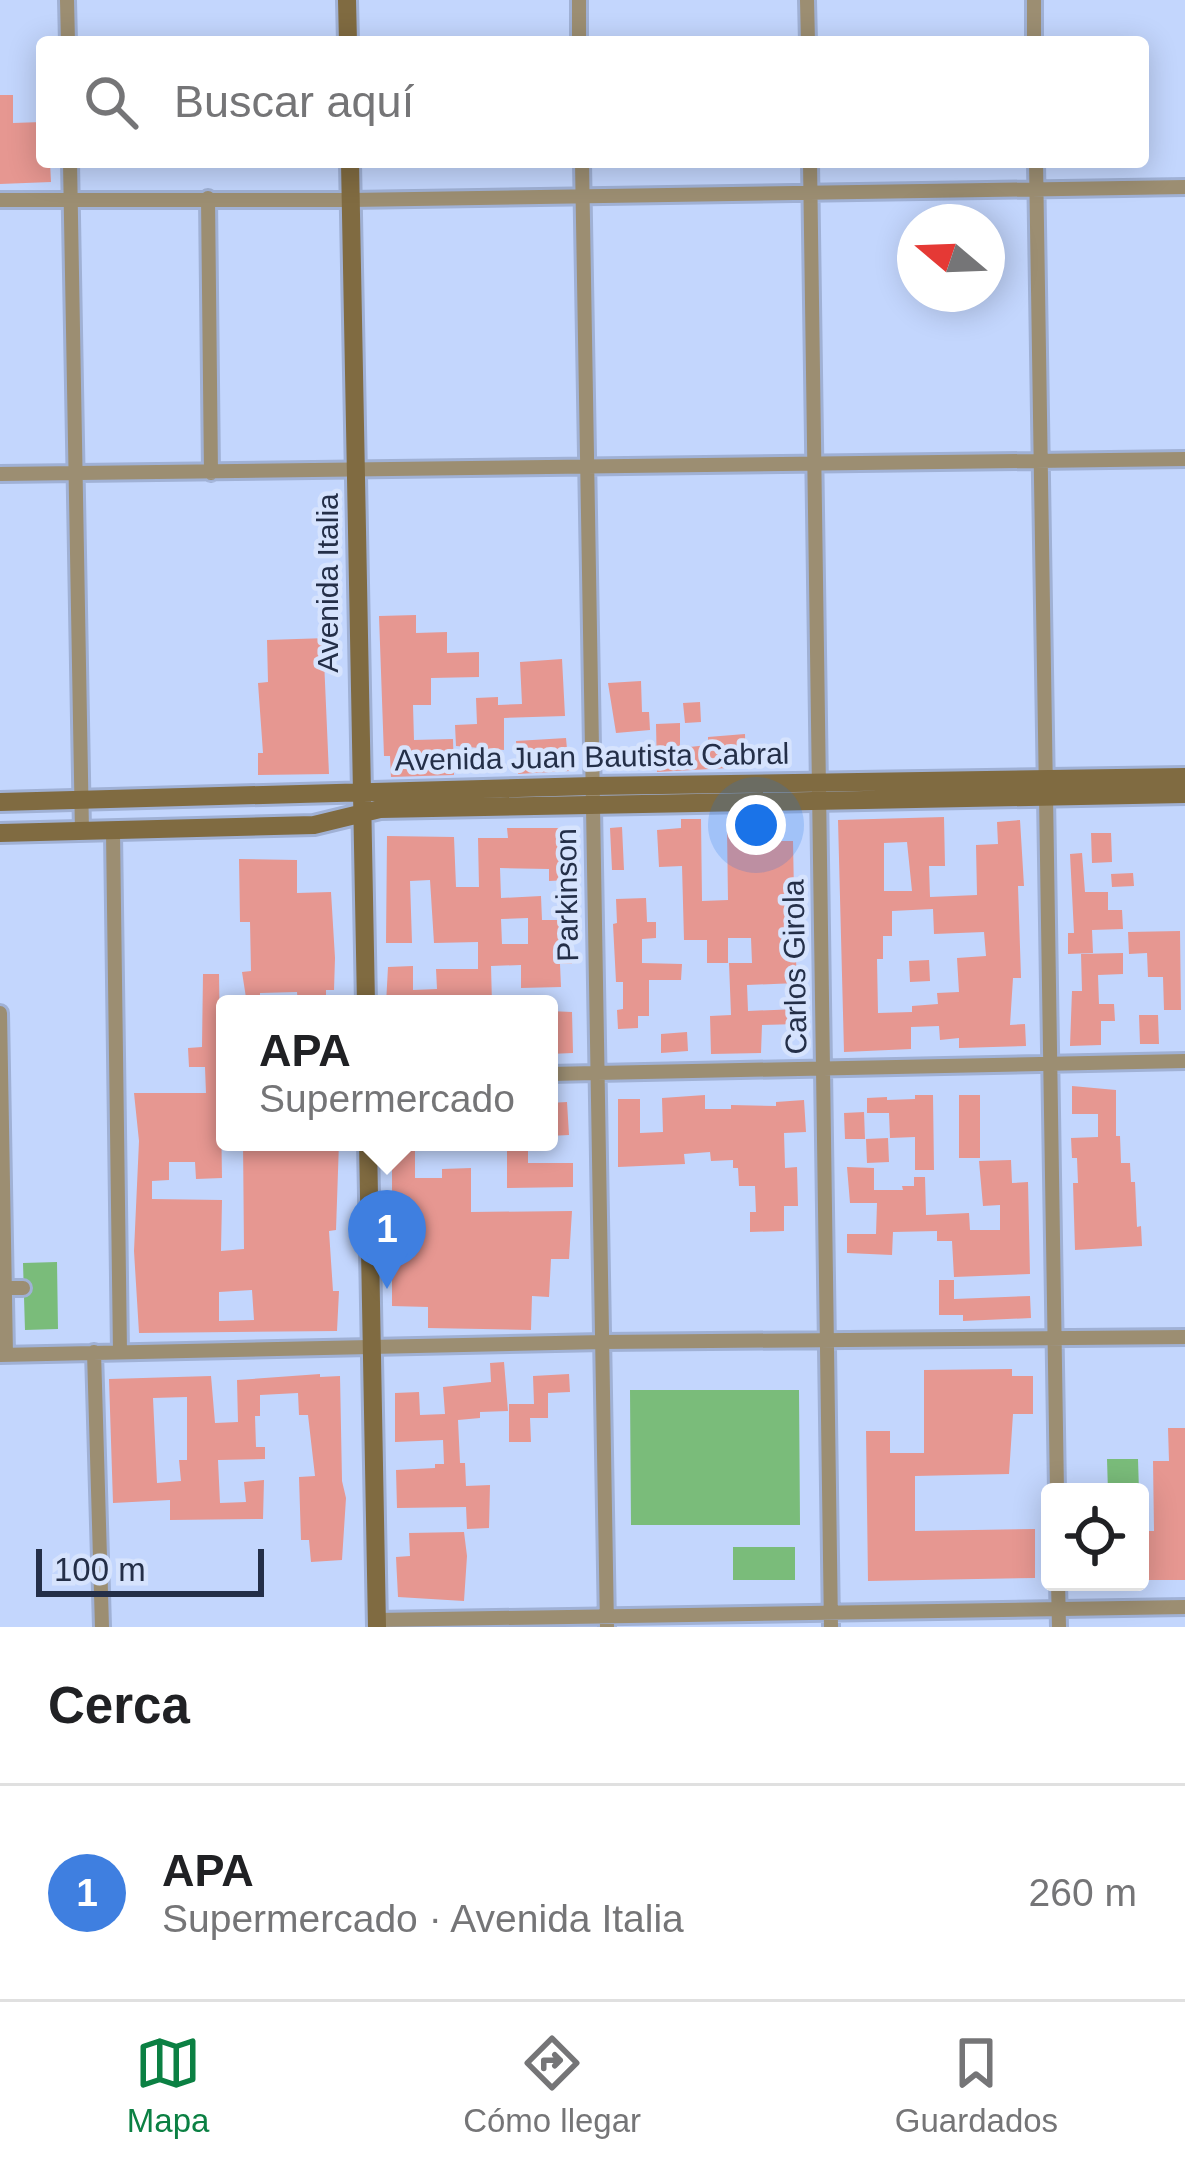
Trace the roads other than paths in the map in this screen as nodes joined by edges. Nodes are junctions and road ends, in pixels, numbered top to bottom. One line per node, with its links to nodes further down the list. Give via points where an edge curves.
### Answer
1 (68, 0): 6 (street)
2 (347, 0): 7 (main road)
3 (578, 0): 8 (street)
4 (807, 0): 9 (street)
5 (1034, 0): 10 (street)
6 (68, 36)
7 (348, 36)
8 (579, 36)
9 (808, 36)
10 (1034, 36)
11 (70, 168): 20 (street)
12 (350, 168): 23 (main road, Avenida Italia)
13 (582, 168): 19 (street, Parkinson)
14 (810, 168): 18 (street, Carlos Girola)
15 (1036, 168): 17 (street)
16 (1185, 187): 17 (street)
17 (1037, 189): 18 (street); 25 (street)
18 (810, 193): 19 (street); 26 (street, Carlos Girola)
19 (583, 196): 23 (street); 27 (street, Parkinson)
20 (71, 199): 21 (street); 22 (street); 29 (street)
21 (208, 199): 23 (street); 30 (street)
22 (0, 200)
23 (351, 200): 28 (main road, Avenida Italia)
24 (1185, 459): 25 (street)
25 (1041, 461): 26 (street); 33 (street)
26 (814, 465): 27 (street); 34 (street, Carlos Girola)
27 (589, 469): 28 (street); 37 (street, Parkinson)
28 (357, 470): 30 (street); 35 (main road, Avenida Italia)
29 (76, 472): 30 (street); 31 (street); 39 (street)
30 (211, 472)
31 (0, 474)
32 (1185, 777): 33 (main road, Avenida Juan Bautista Cabral)
33 (1046, 788): 34 (main road, Avenida Juan Bautista Cabral); 36 (main road, Avenida Juan Bautista Cabral); 47 (street)
34 (819, 791): 37 (main road, Avenida Juan Bautista Cabral); 48 (street, Carlos Girola)
35 (359, 792): 37 (main road, Avenida Juan Bautista Cabral); 39 (main road, Avenida Juan Bautista Cabral); 40 (main road, Avenida Italia)
36 (1185, 794)
37 (592, 795): 40 (main road, Avenida Juan Bautista Cabral); 50 (street, Parkinson)
38 (0, 802): 39 (main road, Avenida Juan Bautista Cabral)
39 (82, 802): 41 (street)
40 (360, 814): 42 (main road, Avenida Juan Bautista Cabral, via 314,825); 44 (main road, Avenida Italia)
41 (82, 832): 42 (main road, Avenida Juan Bautista Cabral); 43 (main road, Avenida Juan Bautista Cabral)
42 (113, 832): 60 (street)
43 (0, 833)
44 (366, 995)
45 (0, 1012): 52 (street)
46 (1185, 1061): 47 (street)
47 (1050, 1063): 48 (street); 55 (street)
48 (824, 1068): 50 (street); 57 (street, Carlos Girola)
49 (558, 1074): 50 (street)
50 (598, 1075): 56 (street, Parkinson)
51 (368, 1151): 58 (main road)
52 (4, 1288): 53 (street); 61 (street)
53 (23, 1288)
54 (1185, 1337): 55 (street)
55 (1054, 1339): 57 (street); 62 (street)
56 (603, 1342): 57 (street); 58 (street); 67 (street, Parkinson)
57 (827, 1342): 66 (street, Carlos Girola)
58 (370, 1349): 60 (street); 68 (main road)
59 (94, 1352): 60 (street); 61 (street); 69 (street)
60 (120, 1352)
61 (3, 1355)
62 (1057, 1483)
63 (1058, 1591): 65 (street)
64 (1185, 1607): 65 (street)
65 (1059, 1609): 66 (street); 70 (street)
66 (831, 1620): 67 (street)
67 (607, 1622): 68 (street)
68 (376, 1623)
69 (102, 1627)
70 (1059, 1627)

